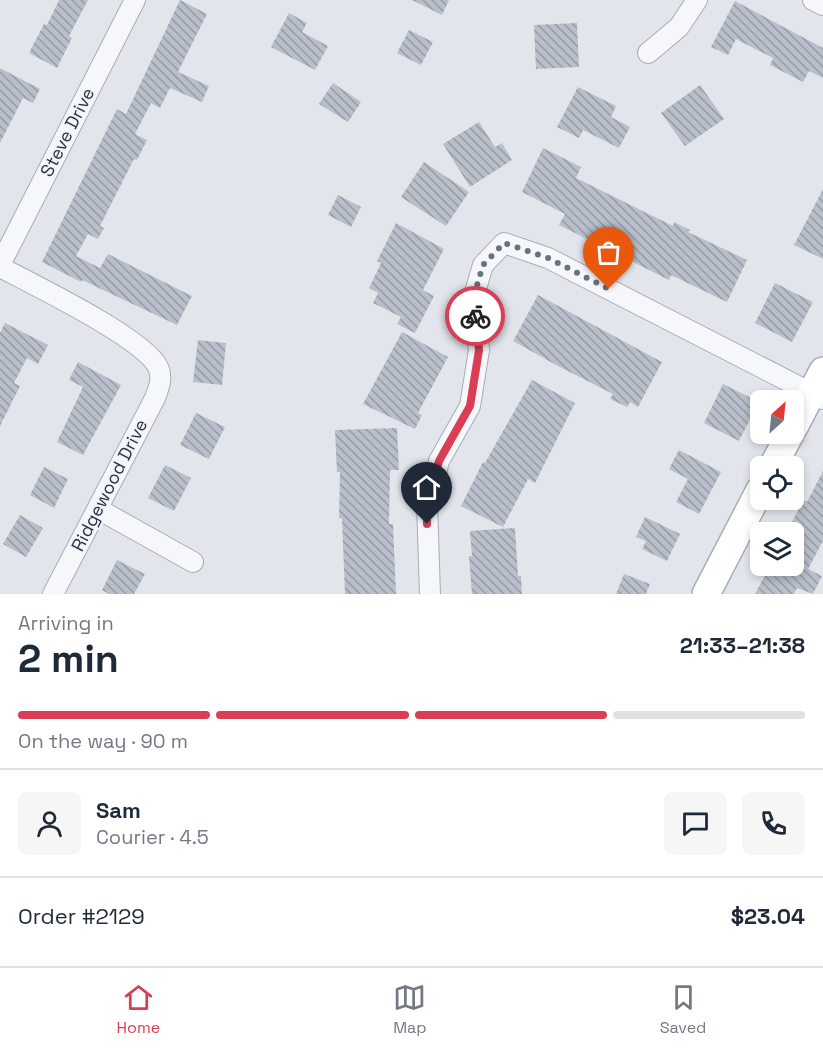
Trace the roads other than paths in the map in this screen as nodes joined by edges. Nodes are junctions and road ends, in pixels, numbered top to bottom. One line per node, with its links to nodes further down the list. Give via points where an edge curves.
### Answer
1 (135, 0): 6 (street, Steve Drive)
2 (696, 0): 5 (street, via 679,27)
3 (813, 0): 4 (street)
4 (823, 5)
5 (648, 53)
6 (0, 266): 9 (street, Ridgewood Drive, via 126,337 157,365 161,375 155,398)
7 (819, 388): 8 (street); 13 (street, via 548,258 504,243 483,265 479,276 473,299 479,350 470,406 439,461 427,504)
8 (804, 411)
9 (98, 508): 11 (street); 12 (street, Ridgewood Drive)
10 (750, 509): 14 (street)
11 (193, 562)
12 (53, 594)
13 (430, 594)
14 (706, 594)

